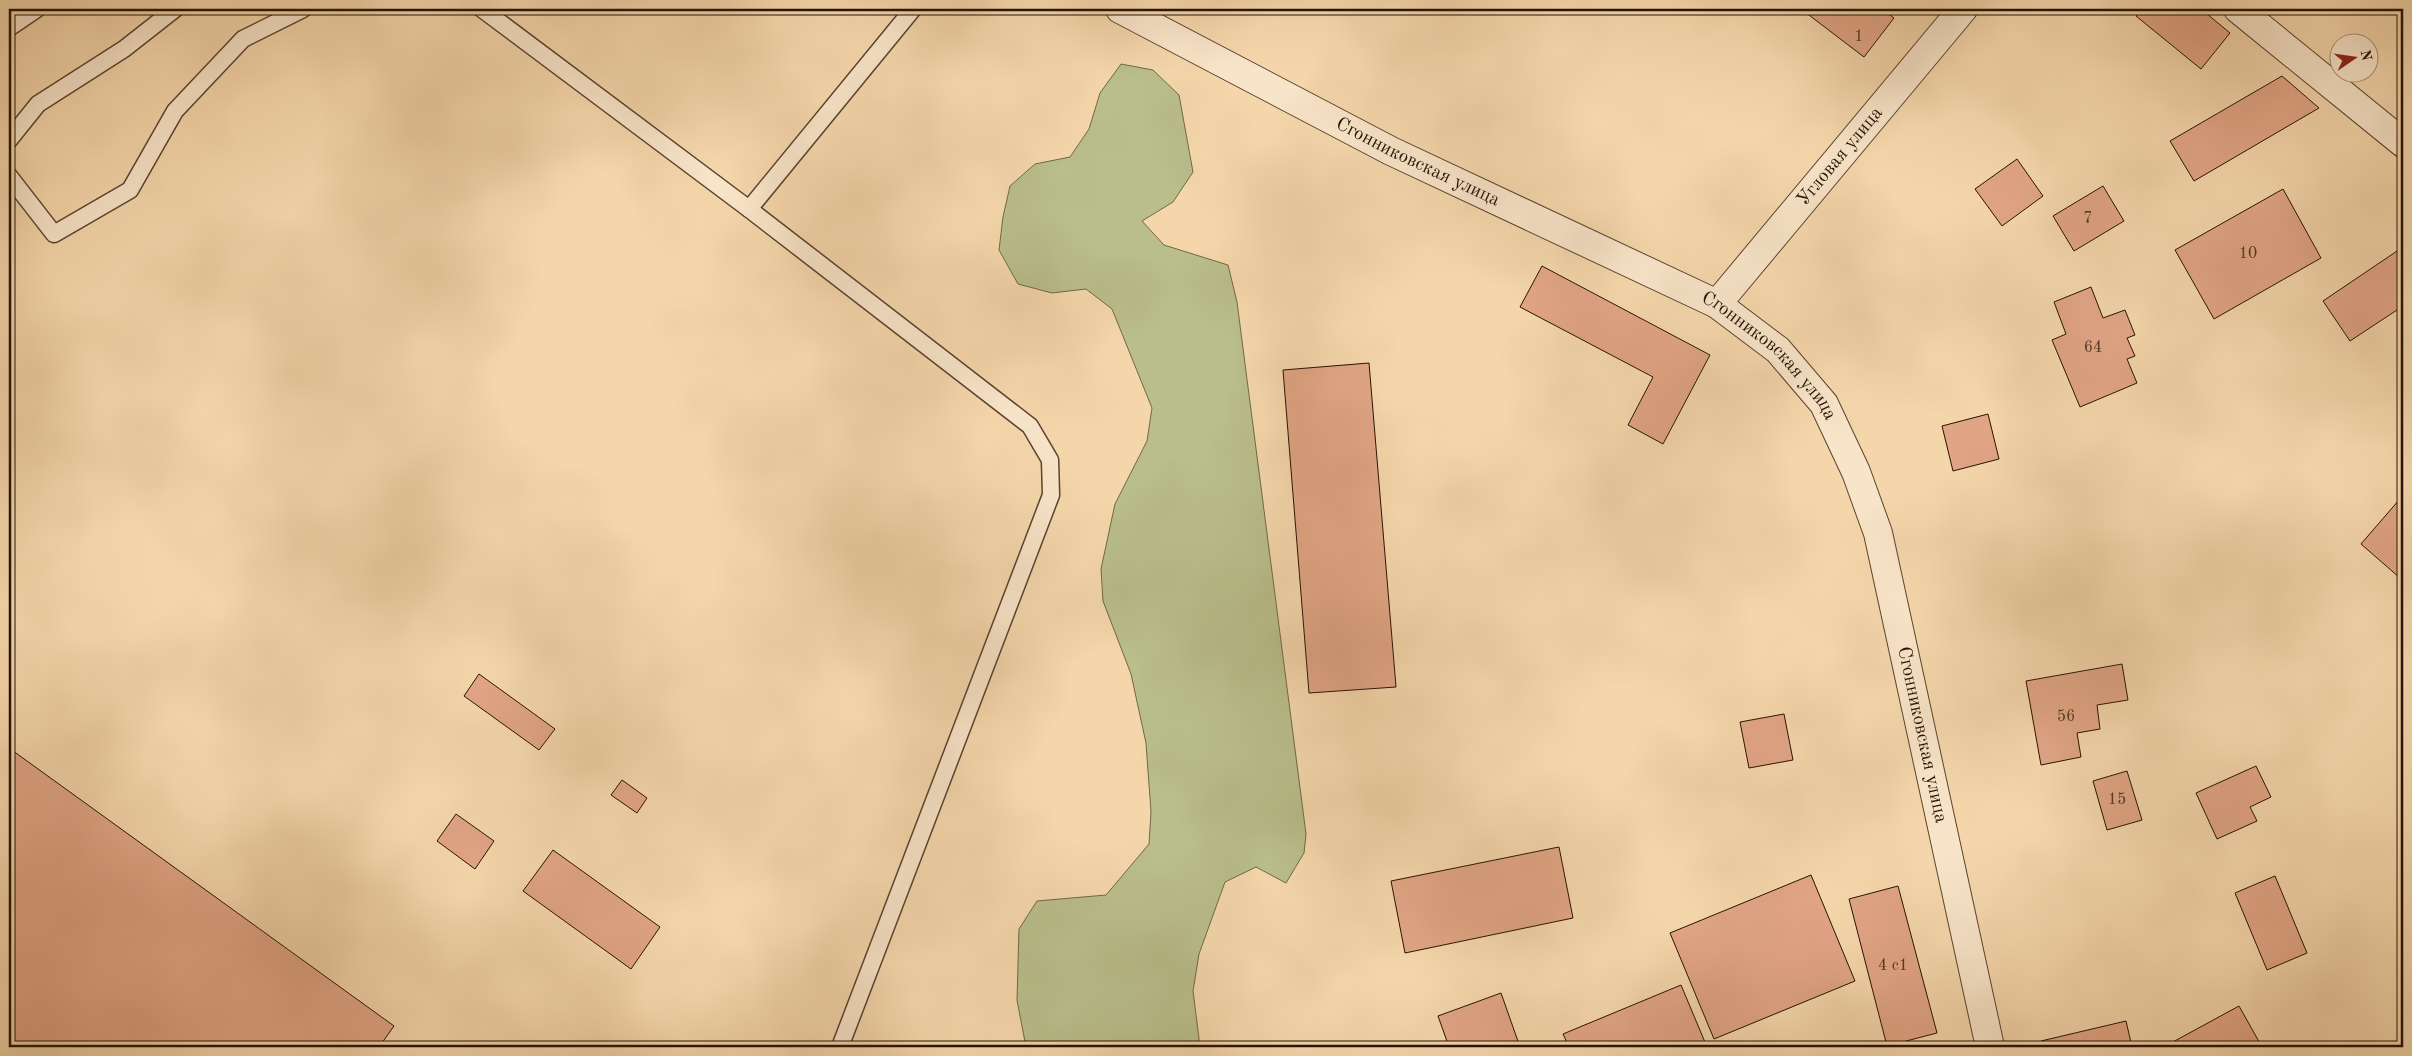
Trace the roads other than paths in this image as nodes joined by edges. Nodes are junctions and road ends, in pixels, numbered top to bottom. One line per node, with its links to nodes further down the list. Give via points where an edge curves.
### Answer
1 (37, 9): 9 (lane)
2 (174, 9): 10 (lane, via 124,49 38,104)
3 (303, 9): 12 (lane, via 243,39 175,110 130,190 54,234)
4 (482, 9): 13 (lane)
5 (913, 9): 13 (lane)
6 (1120, 9): 14 (street, Сгонниковская улица, via 1391,151)
7 (1964, 9): 14 (street, Угловая улица)
8 (2238, 9): 11 (street)
9 (9, 28)
10 (9, 140)
11 (2403, 143)
12 (9, 176)
13 (749, 209): 15 (lane, via 1030,426 1050,460 1051,495)
14 (1717, 304): 16 (street, Сгонниковская улица, via 1778,350 1824,404 1856,472 1878,533)
15 (840, 1047)
16 (1990, 1047)

